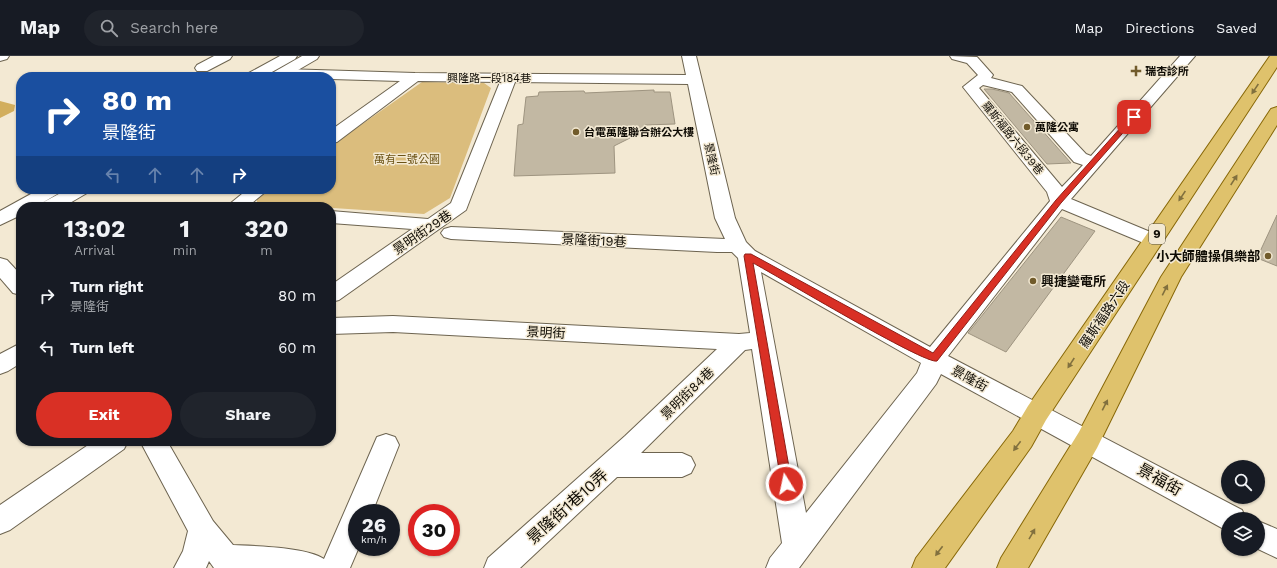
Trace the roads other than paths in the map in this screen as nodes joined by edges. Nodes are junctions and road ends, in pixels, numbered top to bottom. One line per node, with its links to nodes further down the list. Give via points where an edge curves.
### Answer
1 (225, 56): 8 (street)
2 (290, 56): 9 (street)
3 (312, 56): 10 (street)
4 (689, 56): 14 (street, 景隆街)
5 (957, 56): 15 (street, via 972,60 986,75)
6 (1188, 56): 18 (street)
7 (1277, 56): 33 (main road, 羅斯福路六段 / 9, one-way to 33)
8 (202, 68)
9 (261, 72)
10 (285, 72)
11 (415, 77): 12 (street, 興隆路一段184巷); 13 (street, 興隆路一段184巷); 17 (street)
12 (337, 78)
13 (509, 78): 14 (street, 興隆路一段184巷); 29 (street, 景明街29巷, via 459,206)
14 (694, 80): 34 (street, 景隆街, via 725,218)
15 (980, 80): 18 (street, 羅斯福路六段39巷, via 1017,89 1080,158); 25 (street, 羅斯福路六段39巷, via 970,86 1056,191)
16 (1277, 112): 44 (main road, one-way to 16, via 1171,277)
17 (336, 134)
18 (1094, 163): 25 (street)
19 (44, 194): 22 (street)
20 (72, 194): 23 (street)
21 (253, 194): 24 (street)
22 (30, 202)
23 (58, 202)
24 (242, 202)
25 (1059, 202): 33 (street); 41 (street)
26 (16, 210): 28 (street)
27 (336, 217): 29 (street)
28 (0, 219)
29 (431, 225): 37 (street, 景明街29巷)
30 (16, 226): 32 (street)
31 (451, 233): 34 (street, 景隆街19巷, via 717,246)
32 (0, 235)
33 (1153, 240): 43 (main road, 羅斯福路六段 / 9, one-way to 43)
34 (742, 251): 39 (street, 景隆街); 41 (street, 景隆街, via 901,342)
35 (0, 265): 36 (street)
36 (16, 280)
37 (336, 292)
38 (336, 326): 39 (street, 景明街, via 392,324)
39 (750, 341): 45 (street, 景明街84巷); 58 (street, 景隆街)
40 (16, 355): 42 (street)
41 (934, 358): 43 (street, 景隆街); 58 (street, via 928,378)
42 (0, 365)
43 (1037, 413): 44 (street, 景隆街); 65 (main road, 羅斯福路六段 / 9, one-way to 65, via 1022,439)
44 (1088, 440): 52 (street, 景福街); 66 (main road, one-way to 44)
45 (634, 444): 49 (street, 景隆街1巷10弄)
46 (386, 445): 51 (street)
47 (109, 446): 53 (street)
48 (156, 446): 54 (street)
49 (612, 465): 50 (street); 63 (street, 景隆街1巷10弄)
50 (682, 465)
51 (362, 504)
52 (1221, 513)
53 (0, 521)
54 (203, 530): 59 (street); 60 (street, via 196,557)
55 (348, 537): 62 (street)
56 (1265, 538): 57 (street)
57 (1277, 544)
58 (798, 548): 64 (street)
59 (229, 564): 61 (street, via 269,561)
60 (189, 568)
61 (313, 568)
62 (335, 568)
63 (499, 568)
64 (781, 568)
65 (927, 568)
66 (1012, 568)

